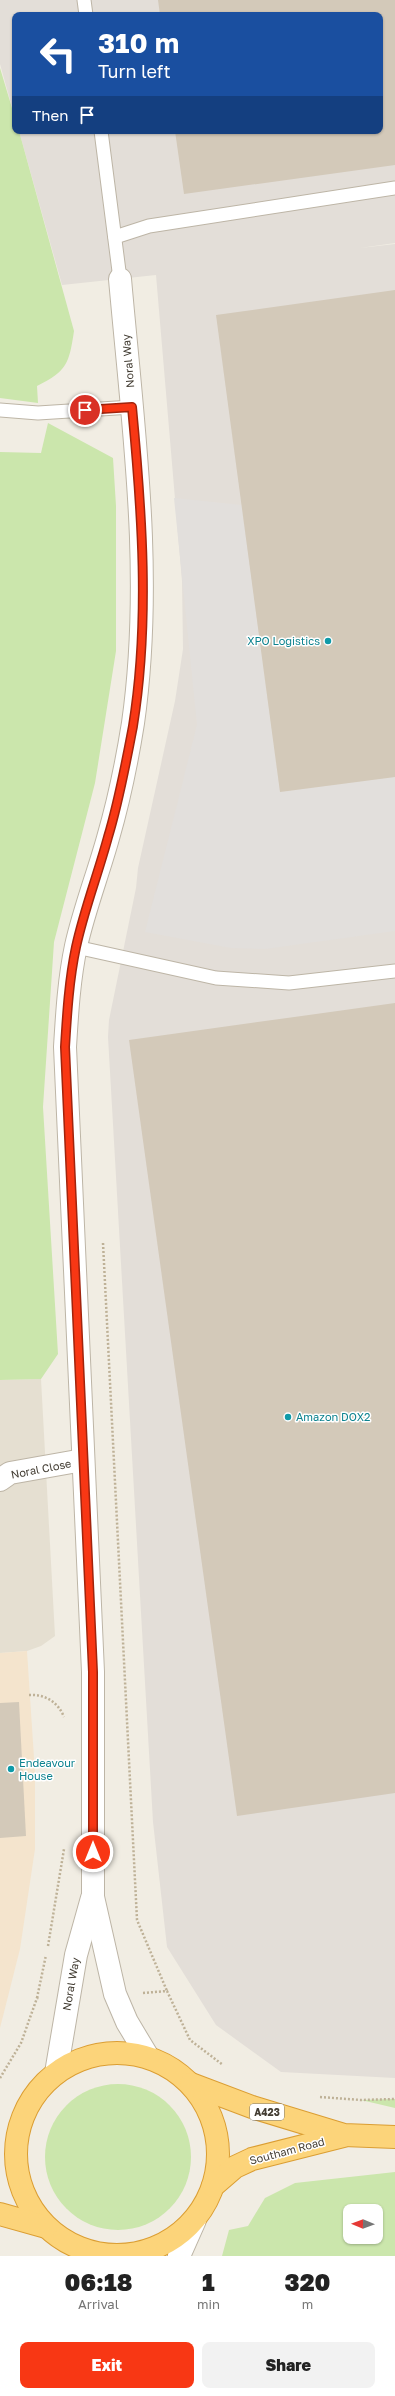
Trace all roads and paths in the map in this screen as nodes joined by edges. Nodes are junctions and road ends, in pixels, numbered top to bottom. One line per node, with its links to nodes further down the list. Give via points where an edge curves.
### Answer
1 (84, 0): 2 (lane)
2 (86, 12)
3 (101, 134): 5 (lane)
4 (395, 188): 5 (lane, via 149,226)
5 (115, 237): 6 (lane)
6 (120, 279): 7 (street, Noral Way)
7 (132, 407): 8 (lane, via 38,413); 9 (street, Noral Way, via 140,495 141,657 133,724 121,784)
8 (0, 410)
9 (76, 947): 10 (lane, via 216,978 289,983); 12 (street, Noral Way, via 68,998 65,1047)
10 (395, 971)
11 (103, 1241): 18 (path, via 137,1920)
12 (83, 1460): 13 (street, Noral Close, via 10,1473); 17 (street, Noral Way, via 93,1672)
13 (0, 1480)
14 (29, 1695): 15 (path, via 42,1695 60,1708)
15 (66, 1722)
16 (64, 1844): 21 (path, via 55,1911)
17 (93, 1897): 19 (street, Noral Way); 20 (street, Noral Way, via 76,1954)
18 (167, 1991): 19 (path); 23 (path, via 190,2040)
19 (115, 1994): 22 (street, Noral Way, via 127,2022)
20 (68, 1996): 21 (path); 24 (street, Noral Way)
21 (37, 1998): 25 (path, via 21,2043)
22 (148, 2057): 24 (highway, via 116,2052 90,2057); 26 (highway, via 171,2068)
23 (227, 2068)
24 (56, 2073): 29 (highway, via 34,2095)
25 (0, 2078)
26 (191, 2084): 30 (highway, Southam Road / A423, via 252,2107); 33 (highway, via 207,2106 216,2132 219,2160)
27 (314, 2096): 28 (path, via 361,2100)
28 (395, 2099)
29 (21, 2122): 32 (highway); 36 (highway, via 16,2149 18,2178 28,2204)
30 (344, 2136): 31 (highway, Southam Road / A423); 33 (highway, Southam Road / A423, via 252,2158 235,2167)
31 (395, 2137)
32 (0, 2139)
33 (213, 2186): 35 (highway, via 206,2204)
34 (0, 2214): 36 (highway)
35 (195, 2220): 37 (highway, via 174,2239 148,2251 120,2256); 38 (street)
36 (46, 2227): 37 (highway, via 67,2243)
37 (93, 2254)
38 (179, 2256)

